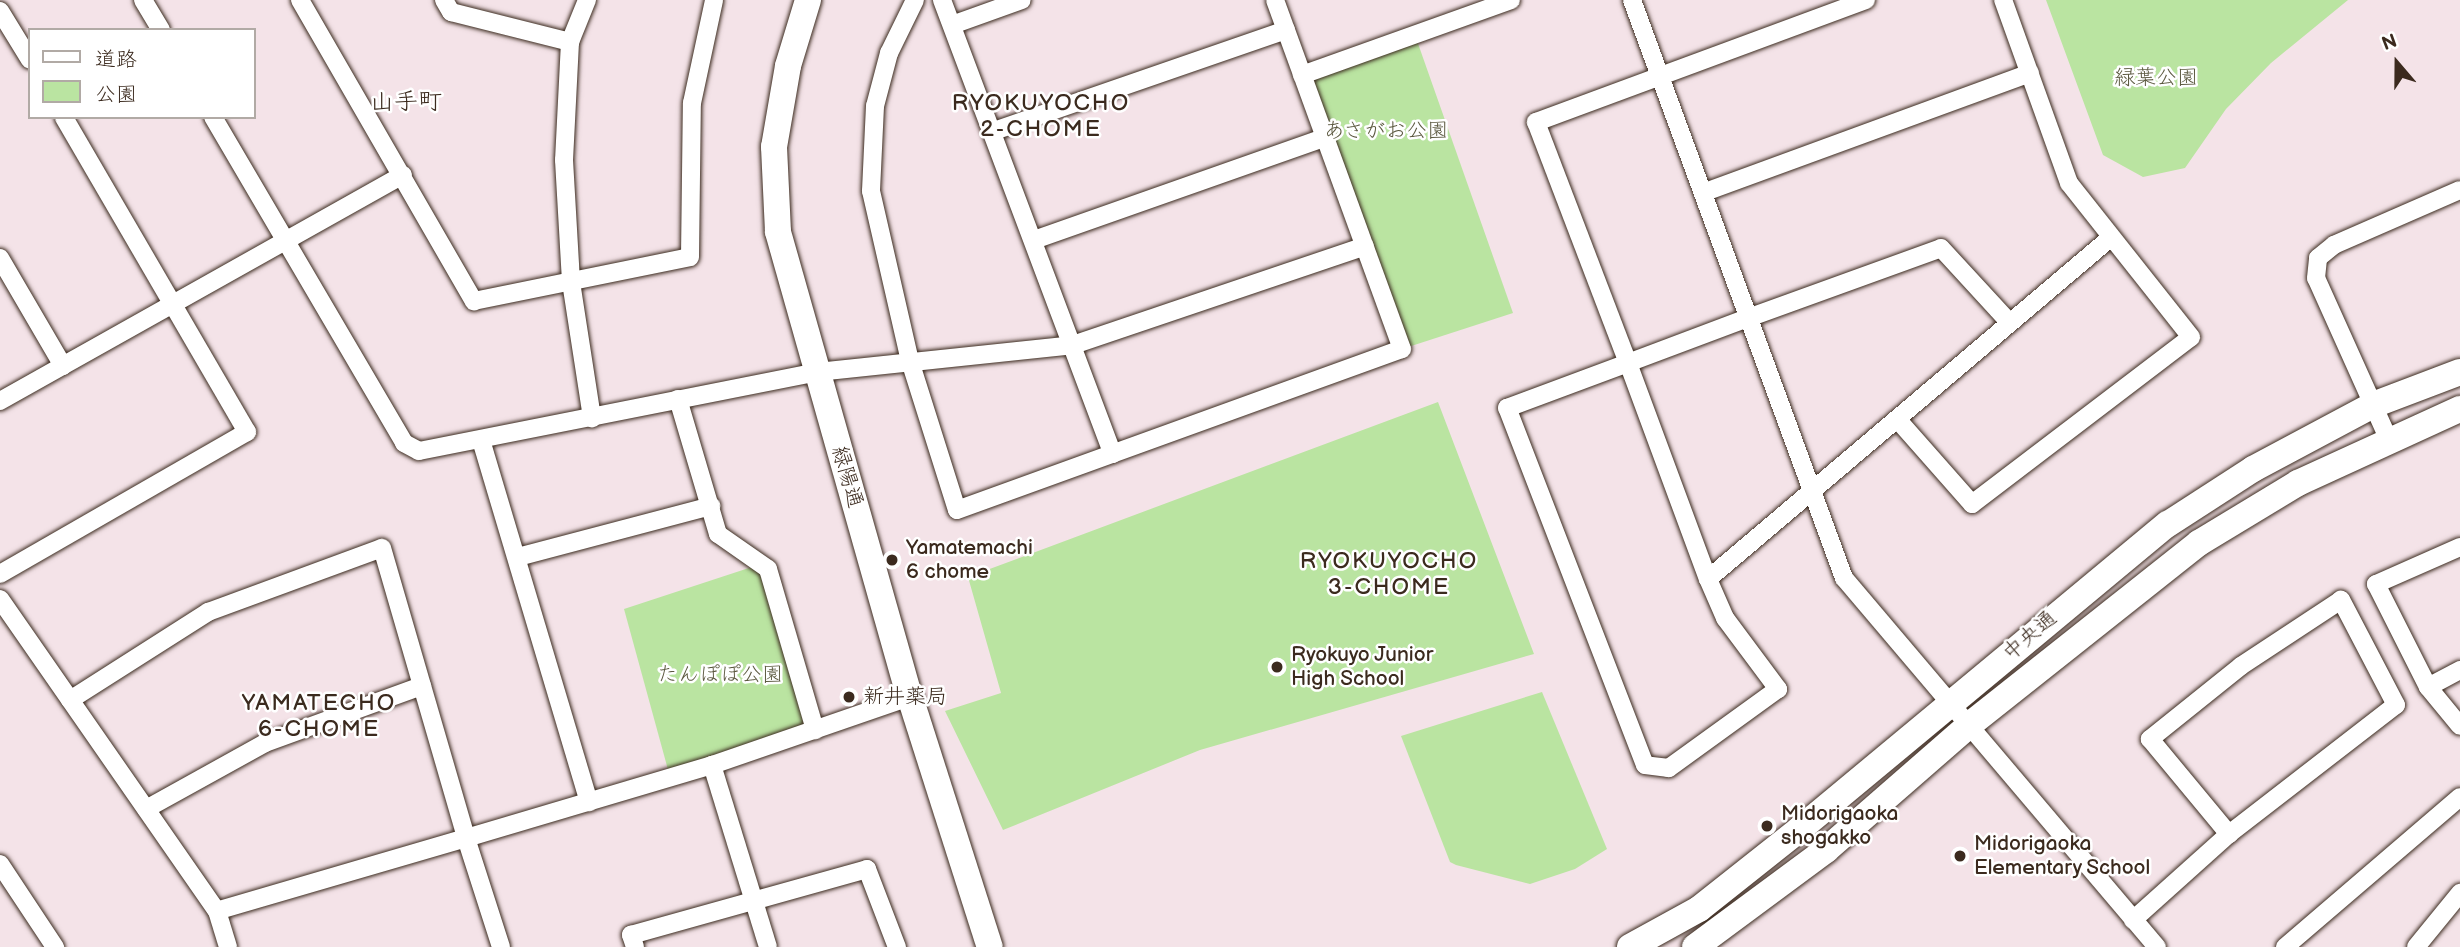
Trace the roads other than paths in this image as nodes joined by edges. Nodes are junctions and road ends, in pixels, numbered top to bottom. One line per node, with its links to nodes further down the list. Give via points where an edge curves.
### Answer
1 (143, 0): 17 (street)
2 (300, 0): 28 (street)
3 (444, 0): 19 (street, via 451,12)
4 (587, 0): 19 (street)
5 (714, 0): 36 (street, via 692,103 690,257)
6 (808, 0): 44 (street, 緑陽通, via 788,66 774,147 778,232)
7 (915, 0): 41 (street, via 890,53 875,106 871,155 876,226)
8 (942, 0): 16 (street)
9 (1022, 0): 16 (street)
10 (1275, 0): 18 (street)
11 (1511, 0): 22 (street)
12 (1632, 0): 23 (street)
13 (1866, 0): 23 (street)
14 (2003, 0): 21 (street)
15 (0, 11): 20 (street)
16 (951, 24): 26 (street)
17 (160, 28)
18 (1286, 30): 22 (street); 26 (street)
19 (570, 41): 36 (street, via 564,160)
20 (28, 57)
21 (2030, 73): 30 (street); 31 (street, via 2069,183)
22 (1302, 75): 27 (street)
23 (1660, 75): 30 (street); 42 (street, via 1536,122)
24 (65, 119): 37 (street)
25 (214, 119): 32 (street)
26 (994, 131): 33 (street)
27 (1325, 137): 33 (street); 34 (street)
28 (403, 175): 32 (street); 36 (street, via 474,301)
29 (2460, 190): 48 (street, via 2334,245 2318,258 2316,278)
30 (1705, 192): 38 (street)
31 (2109, 239): 39 (street); 51 (street, via 2191,337 1972,504)
32 (286, 240): 37 (street); 53 (street, via 404,443 419,451)
33 (1034, 240): 40 (street)
34 (1364, 246): 40 (street); 54 (street, via 1402,349)
35 (0, 258): 43 (street)
36 (571, 282): 50 (street)
37 (175, 303): 43 (street); 59 (street, via 247,432)
38 (1748, 318): 39 (street, via 1941,248); 42 (street); 55 (street)
39 (2009, 322): 51 (street)
40 (1073, 345): 41 (street); 54 (street)
41 (909, 361): 44 (street); 54 (street, via 957,510)
42 (1628, 363): 60 (street); 60 (street, via 1507,408 1645,765 1669,768 1778,689 1725,618)
43 (63, 366): 47 (street)
44 (817, 372): 46 (street); 65 (street, 緑陽通)
45 (2460, 372): 48 (street, 中央通)
46 (678, 399): 50 (street); 56 (street)
47 (0, 401)
48 (2372, 405): 52 (street); 67 (street, 中央通, via 2253,469 2168,524)
49 (2460, 409): 52 (street, 中央通)
50 (592, 418): 53 (street)
51 (1898, 420): 55 (street)
52 (2388, 439): 68 (street, 中央通, via 2298,482 2199,543)
53 (481, 440): 58 (street)
54 (1113, 454)
55 (1810, 494): 60 (street); 67 (street, via 1844,578)
56 (711, 506): 58 (street); 70 (street, via 718,534 768,569)
57 (2460, 547): 64 (street, via 2376,584)
58 (518, 557): 73 (street)
59 (0, 574)
60 (1708, 579)
61 (0, 599): 66 (street)
62 (2460, 670): 64 (street)
63 (422, 686): 66 (street, via 382,548 208,612); 74 (street, via 265,743); 76 (street)
64 (2428, 687): 69 (street)
65 (910, 697): 70 (street); 88 (street, 緑陽通)
66 (70, 700): 74 (street)
67 (1950, 704): 68 (street); 89 (street, 中央通, via 1699,909)
68 (1968, 726): 81 (street); 90 (street, 中央通, via 1826,850)
69 (2460, 726)
70 (815, 730): 71 (street)
71 (712, 765): 73 (street); 79 (street)
72 (2460, 797): 92 (street)
73 (589, 802): 76 (street)
74 (146, 809): 80 (street)
75 (2228, 834): 75 (street, via 2396,705 2341,600 2241,666 2150,739); 81 (street)
76 (466, 838): 80 (street); 84 (street)
77 (0, 864): 82 (street)
78 (2460, 893): 93 (street)
79 (752, 901): 85 (street, via 631,935); 86 (street); 87 (street, via 867,869)
80 (217, 911): 83 (street)
81 (2133, 920): 91 (street)
82 (55, 947)
83 (228, 947)
84 (501, 947)
85 (635, 947)
86 (768, 947)
87 (897, 947)
88 (990, 947)
89 (1630, 947)
90 (1695, 947)
91 (2157, 947)
92 (2285, 947)
93 (2416, 947)

